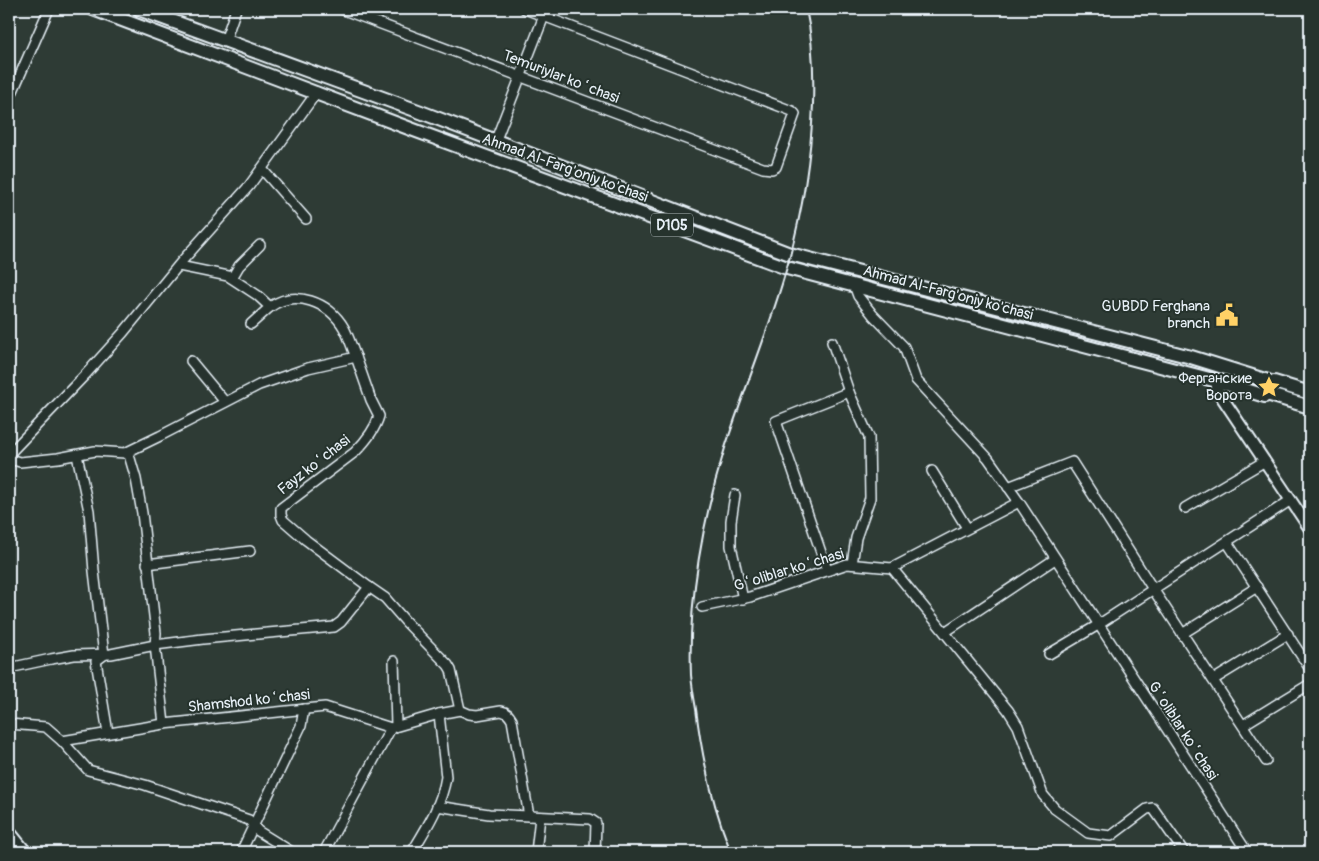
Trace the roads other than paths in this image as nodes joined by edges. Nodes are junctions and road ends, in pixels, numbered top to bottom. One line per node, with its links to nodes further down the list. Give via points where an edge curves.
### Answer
1 (49, 9): 11 (street)
2 (93, 9): 10 (highway, Ahmad Al-Farg'oniy ko'chasi / D105)
3 (139, 9): 8 (highway, Ahmad Al-Farg'oniy ko'chasi / D105)
4 (236, 9): 8 (street)
5 (342, 9): 9 (street, Temuriylar koʻchasi)
6 (525, 9): 7 (street)
7 (544, 16): 9 (street); 9 (street, Temuriylar koʻchasi, via 794,113 776,167 763,168)
8 (225, 41): 12 (highway, Ahmad Al-Farg'oniy ko'chasi / D105)
9 (522, 77): 14 (street)
10 (316, 92): 13 (highway, Ahmad Al-Farg'oniy ko'chasi / D105); 15 (street)
11 (9, 100)
12 (418, 111): 13 (highway); 14 (highway, Ahmad Al-Farg'oniy ko'chasi / D105)
13 (411, 129): 20 (highway, Ahmad Al-Farg'oniy ko'chasi / D105, via 787,268)
14 (495, 142): 22 (highway, Ahmad Al-Farg'oniy ko'chasi / D105, via 790,254)
15 (262, 169): 16 (street); 18 (street)
16 (306, 219)
17 (260, 245): 19 (street)
18 (179, 266): 19 (street); 34 (street, via 92,368)
19 (232, 278): 21 (street)
20 (854, 285): 24 (highway, Ahmad Al-Farg'oniy ko'chasi / D105); 39 (street, Gʻoliblar koʻchasi, via 858,296 873,315 904,347 916,380 988,458)
21 (270, 307): 23 (street); 26 (street, via 294,297 324,306 344,327)
22 (1048, 320): 24 (highway); 30 (highway, Ahmad Al-Farg'oniy ko'chasi / D105)
23 (251, 324)
24 (1046, 336): 28 (highway, Ahmad Al-Farg'oniy ko'chasi / D105)
25 (832, 342): 29 (street)
26 (356, 357): 31 (street, via 283,376); 53 (street, Fayz koʻchasi, via 379,416 376,425 363,444 282,508 281,515 306,540)
27 (191, 362): 31 (street)
28 (1217, 381): 32 (highway, Ahmad Al-Farg'oniy ko'chasi / D105); 37 (main road, via 1217,390)
29 (849, 392): 50 (street, via 868,437 870,457 870,498 856,538); 52 (street, via 776,421)
30 (1310, 393)
31 (225, 402): 33 (street)
32 (1310, 407)
33 (125, 453): 35 (street, via 101,451); 49 (street, via 129,455 138,488)
34 (9, 454)
35 (78, 455): 36 (street, via 20,462); 64 (street, via 89,511)
36 (9, 459)
37 (1265, 461): 41 (main road); 43 (street)
38 (932, 471): 44 (street)
39 (1008, 487): 42 (street, Gʻoliblar koʻchasi); 55 (street, via 1072,462)
40 (735, 495): 56 (street, via 731,546)
41 (1291, 500): 45 (main road); 46 (street)
42 (1018, 502): 44 (street); 48 (street, Gʻoliblar koʻchasi)
43 (1185, 508)
44 (967, 528): 51 (street)
45 (1310, 529)
46 (1227, 542): 54 (street); 55 (street)
47 (250, 551): 49 (street)
48 (1055, 560): 58 (street, Gʻoliblar koʻchasi); 59 (street)
49 (147, 564): 62 (street)
50 (852, 564): 51 (street, Gʻoliblar koʻchasi); 52 (street, Gʻoliblar koʻchasi)
51 (892, 568): 59 (street)
52 (827, 570): 56 (street, Gʻoliblar koʻchasi)
53 (369, 587): 62 (street, via 334,627); 71 (street, via 386,598 448,665)
54 (1257, 587): 60 (street); 61 (street)
55 (1153, 589): 58 (street); 60 (street)
56 (743, 599): 57 (street, Gʻoliblar koʻchasi)
57 (702, 607)
58 (1098, 625): 63 (street); 93 (street, Gʻoliblar koʻchasi)
59 (945, 632): 92 (street, via 1001,699 1018,726 1043,795 1055,809 1088,833 1105,837 1152,808)
60 (1182, 634): 68 (street)
61 (1288, 634): 67 (street); 68 (street)
62 (155, 645): 64 (street); 74 (street)
63 (1049, 654)
64 (104, 655): 66 (street, via 74,655); 77 (street, via 96,661)
65 (394, 661): 76 (street)
66 (9, 668)
67 (1310, 669)
68 (1213, 680): 75 (street)
69 (1310, 684): 75 (street)
70 (304, 709): 74 (street, Shamshod koʻchasi); 76 (street, Shamshod koʻchasi, via 325,707); 83 (street, via 301,726)
71 (460, 710): 72 (street); 81 (street, via 469,714 501,711 509,715)
72 (439, 714): 76 (street); 80 (street, via 446,777)
73 (9, 724): 78 (street, via 46,727)
74 (164, 724): 77 (street, Shamshod koʻchasi)
75 (1243, 725): 79 (street)
76 (394, 727): 88 (street)
77 (108, 733): 78 (street, Shamshod koʻchasi)
78 (62, 741): 83 (street, via 88,770 145,785 248,820)
79 (1266, 761)
80 (437, 806): 81 (street); 89 (street)
81 (529, 816): 82 (street)
82 (540, 817): 90 (street); 91 (street, via 590,819 596,824)
83 (254, 826): 86 (street); 87 (street)
84 (9, 831): 85 (main road)
85 (26, 852)
86 (241, 852)
87 (292, 852)
88 (324, 852)
89 (412, 852)
90 (536, 852)
91 (595, 852)
92 (1184, 852)
93 (1247, 852)

